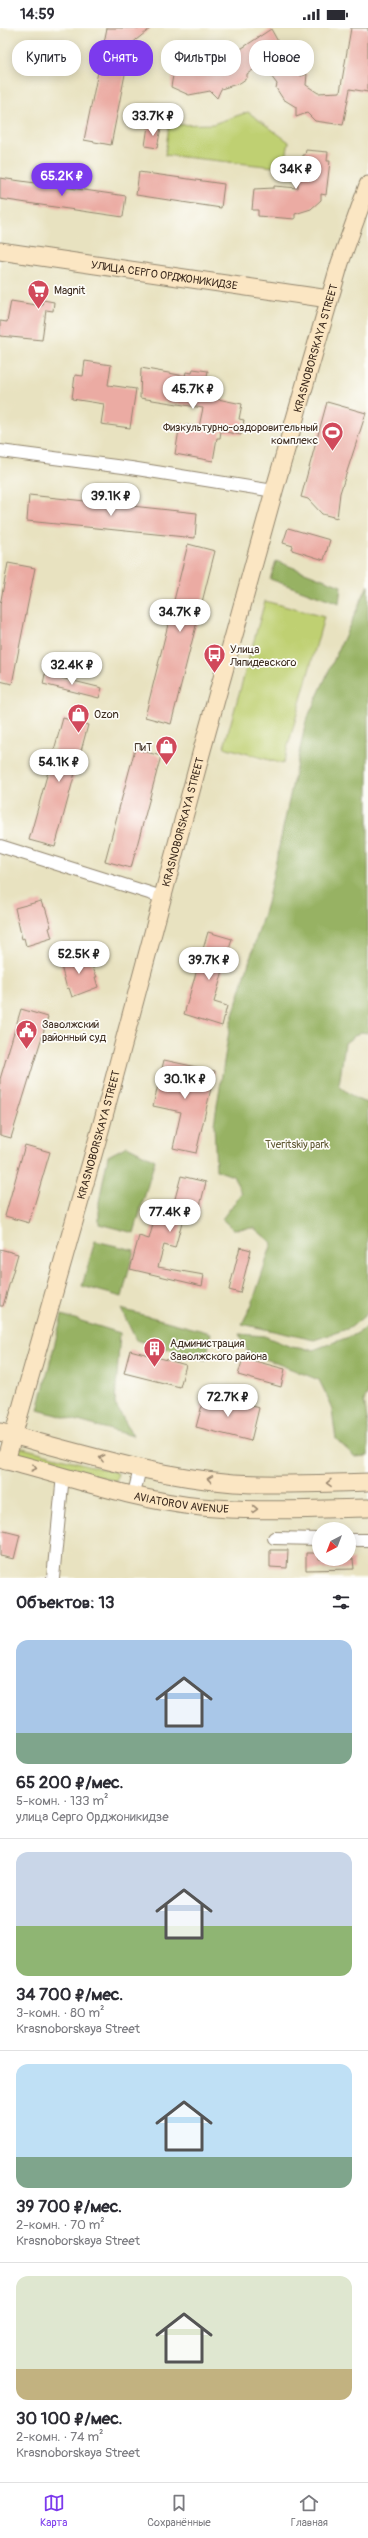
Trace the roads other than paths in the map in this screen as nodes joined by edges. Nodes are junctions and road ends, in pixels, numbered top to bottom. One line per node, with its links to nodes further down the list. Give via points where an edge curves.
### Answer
1 (368, 185): 3 (street, KRASNOBORSKAYA STREET)
2 (0, 251): 3 (street, УЛИЦА СЕРГО ОРДЖОНИКИДЗЕ)
3 (329, 299): 5 (street, KRASNOBORSKAYA STREET)
4 (0, 451): 5 (street, via 131,468)
5 (274, 491): 7 (street, KRASNOBORSKAYA STREET)
6 (0, 846): 7 (street)
7 (162, 897): 8 (street, KRASNOBORSKAYA STREET, via 101,1127)
8 (6, 1434): 9 (street, KRASNOBORSKAYA STREET); 10 (street, one-way to 8)
9 (3, 1460): 11 (street, AVIATOROV AVENUE, one-way to 11)
10 (140, 1468): 12 (street, one-way to 10, via 234,1483); 13 (street)
11 (63, 1475): 13 (street, AVIATOROV AVENUE); 19 (street)
12 (368, 1482)
13 (134, 1494): 14 (street, AVIATOROV AVENUE, one-way to 14, via 200,1507 282,1510)
14 (368, 1508)
15 (274, 1538): 16 (street)
16 (312, 1539)
17 (356, 1540): 18 (street)
18 (368, 1540)
19 (53, 1578)

